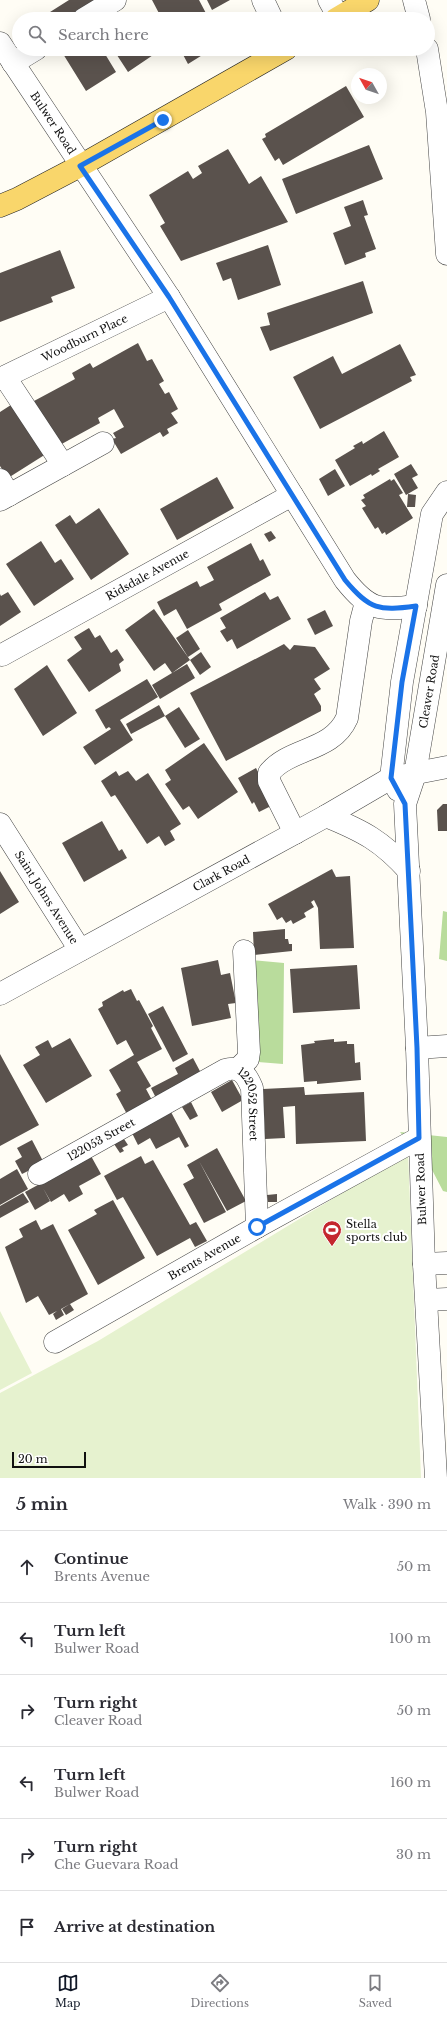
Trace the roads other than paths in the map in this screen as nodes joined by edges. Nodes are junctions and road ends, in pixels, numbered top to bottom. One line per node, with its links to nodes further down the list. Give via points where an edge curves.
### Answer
1 (115, 0): 5 (street)
2 (263, 0): 6 (street)
3 (368, 0): 7 (main road)
4 (414, 0): 8 (street)
5 (95, 12)
6 (269, 12)
7 (335, 12)
8 (417, 12)
9 (0, 43): 13 (street, Bulwer Road)
10 (24, 56): 13 (street)
11 (274, 56): 14 (main road)
12 (428, 56): 16 (street, via 437,112)
13 (13, 63): 14 (street, Bulwer Road)
14 (80, 166): 15 (main road); 17 (street, Bulwer Road)
15 (0, 206)
16 (447, 254)
17 (169, 297): 18 (street, Woodburn Place); 23 (street, Bulwer Road)
18 (2, 378): 20 (street)
19 (103, 443): 20 (street)
20 (63, 465): 21 (street)
21 (3, 492)
22 (447, 492): 26 (street, via 432,514)
23 (292, 495): 25 (street, Bulwer Road, via 345,580); 27 (street, Ridsdale Avenue)
24 (447, 585): 29 (street, Cleaver Road)
25 (366, 602): 26 (street, Bulwer Road, via 379,608); 34 (street, via 347,718 343,727 333,736 285,760 268,773 269,781)
26 (416, 606): 30 (street, via 402,682)
27 (2, 655)
28 (447, 767): 29 (street, Clark Road)
29 (415, 774): 30 (street, Clark Road); 31 (street, Bulwer Road)
30 (391, 778): 31 (street, Bulwer Road); 32 (street, Clark Road)
31 (405, 804): 35 (street, Bulwer Road)
32 (326, 816): 34 (street, Clark Road); 35 (street, via 372,837 391,851)
33 (0, 824): 36 (street, Saint Johns Avenue)
34 (295, 833): 36 (street, Clark Road)
35 (409, 871): 40 (street, Bulwer Road)
36 (80, 950): 38 (street, Clark Road)
37 (244, 951): 41 (street, via 249,1052 248,1059)
38 (0, 994)
39 (447, 1046): 40 (street)
40 (417, 1048): 43 (street, Bulwer Road)
41 (238, 1069): 42 (street, 122052 Street, via 225,1070); 45 (street, 122052 Street, via 247,1077 252,1088)
42 (162, 1105): 44 (street, 122053 Street)
43 (419, 1138): 45 (street, Brents Avenue); 47 (street, Bulwer Road)
44 (39, 1174)
45 (257, 1227): 49 (street, Brents Avenue)
46 (447, 1263): 47 (street)
47 (424, 1264): 48 (street, Bulwer Road)
48 (437, 1300): 50 (street, Bulwer Road)
49 (55, 1342)
50 (436, 1478)

